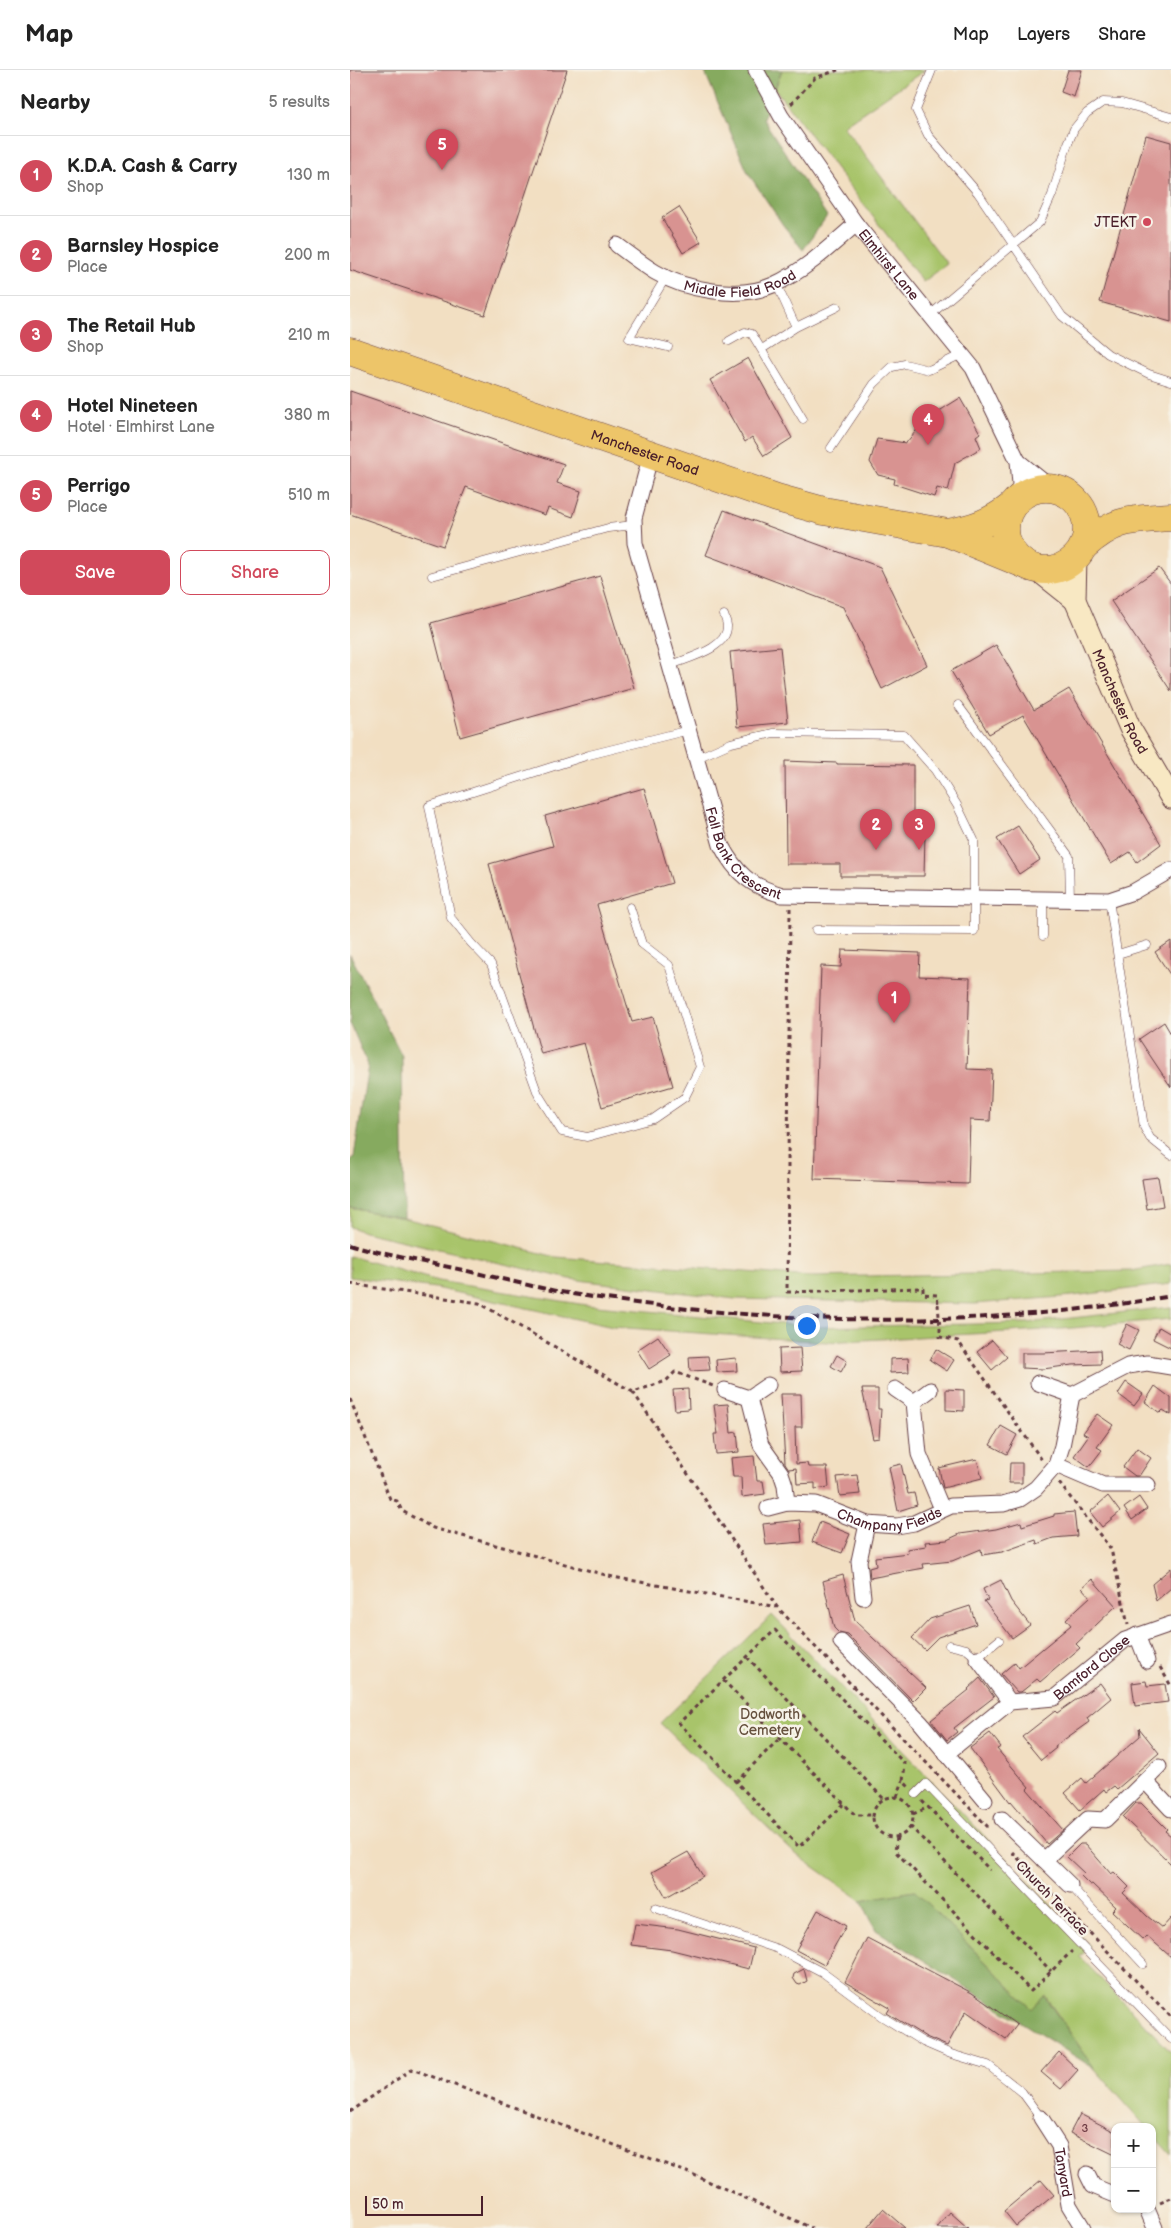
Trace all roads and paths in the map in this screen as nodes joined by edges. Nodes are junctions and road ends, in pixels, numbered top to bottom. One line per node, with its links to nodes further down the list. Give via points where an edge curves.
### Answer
1 (756, 70): 4 (street, Elmhirst Lane)
2 (838, 70): 4 (path, via 815,78)
3 (932, 70): 7 (lane, via 916,110 928,135 978,193)
4 (781, 116): 6 (street, Elmhirst Lane)
5 (1171, 117): 7 (lane, via 1122,103 1103,102 1087,113 1074,129 1040,222)
6 (856, 224): 10 (street, Middle Field Road, via 820,256); 12 (street, Elmhirst Lane)
7 (1014, 245): 12 (lane); 19 (lane, via 1062,316 1108,354)
8 (617, 246): 9 (street, Middle Field Road)
9 (666, 277): 10 (street, Middle Field Road, via 698,290 740,293); 15 (lane, via 629,338)
10 (776, 283): 13 (lane)
11 (837, 307): 13 (lane)
12 (930, 315): 18 (street, Elmhirst Lane)
13 (796, 327): 16 (lane)
14 (729, 342): 16 (lane, via 749,331)
15 (668, 347)
16 (762, 349): 20 (lane)
17 (350, 351): 22 (highway, Manchester Road)
18 (962, 354): 21 (lane, via 928,370 905,364 892,367 874,384); 23 (street, Elmhirst Lane, via 973,368)
19 (1171, 381)
20 (803, 419)
21 (831, 448)
22 (651, 454): 28 (street, Fall Bank Crescent); 29 (highway, Manchester Road, via 824,511)
23 (1018, 461): 24 (street, Elmhirst Lane, via 1049,486); 25 (street, Elmhirst Lane, via 1020,484)
24 (1070, 497): 25 (highway, Manchester Road, via 1049,488 1036,490); 27 (highway); 30 (highway, Manchester Road, via 1086,520 1087,536)
25 (1014, 503): 29 (highway, Manchester Road, via 994,520); 31 (highway, Manchester Road, via 1006,521 1006,536 1012,552)
26 (1171, 517): 27 (highway)
27 (1126, 520): 30 (highway, via 1108,528)
28 (633, 524): 32 (lane); 35 (street, Fall Bank Crescent, via 635,543)
29 (948, 533): 31 (highway, Manchester Road)
30 (1080, 552): 31 (highway, Manchester Road, via 1057,569); 33 (main road, Manchester Road)
31 (1030, 566): 33 (main road, Manchester Road)
32 (432, 576)
33 (1075, 600): 39 (main road, Manchester Road, via 1130,728)
34 (724, 615): 35 (lane, via 728,628 712,650)
35 (671, 665): 37 (street, Fall Bank Crescent)
36 (958, 705): 44 (lane, via 1068,856)
37 (689, 730): 38 (street, Fall Bank Crescent); 46 (lane, via 588,755 429,806 451,918 491,964 538,1094 562,1132 587,1136 653,1119 685,1097 700,1067 670,965 642,944)
38 (697, 758): 41 (street, Fall Bank Crescent, via 721,845 731,864 765,890); 42 (lane, via 731,743 772,733 904,735 935,770 974,840)
39 (1171, 798)
40 (1171, 870): 45 (street, Fall Bank Crescent, via 1133,892)
41 (790, 895): 42 (street, Fall Bank Crescent); 53 (path, bridge, via 787,1292 923,1288 923,1294 937,1295)
42 (974, 899): 43 (street, Fall Bank Crescent); 47 (lane, via 974,931)
43 (1043, 899): 44 (street, Fall Bank Crescent); 48 (lane)
44 (1070, 899): 45 (street, Fall Bank Crescent)
45 (1109, 900): 50 (lane)
46 (630, 907)
47 (816, 930)
48 (1043, 936)
49 (1147, 945): 50 (lane)
50 (1118, 954): 51 (lane, via 1144,1127 1150,1138)
51 (1171, 1155)
52 (350, 1284): 58 (path, via 479,1303 633,1392 666,1381 675,1372)
53 (940, 1328)
54 (1171, 1366): 60 (street, via 1128,1366)
55 (1038, 1383): 60 (street)
56 (768, 1385): 61 (street)
57 (895, 1389): 63 (street)
58 (725, 1390): 61 (street)
59 (930, 1390): 63 (street)
60 (1072, 1395): 64 (street, Champany Fields)
61 (749, 1398): 66 (street, via 761,1446 781,1473)
62 (350, 1400): 71 (path, via 390,1498 397,1501 402,1511 433,1528 613,1577)
63 (914, 1402): 68 (street, via 919,1454)
64 (1056, 1465): 65 (street, via 1103,1485); 68 (street, Champany Fields, via 1036,1488 1020,1499 1003,1504 965,1504)
65 (1148, 1485)
66 (787, 1503): 67 (street, Champany Fields); 69 (street, Champany Fields, via 816,1504)
67 (768, 1508)
68 (942, 1509): 69 (street, Champany Fields, via 914,1523 897,1526)
69 (867, 1524): 70 (street, via 859,1561)
70 (863, 1597)
71 (777, 1607)
72 (1171, 1624): 73 (street, Bamford Close)
73 (1137, 1635): 79 (street, Bamford Close); 81 (street, Bamford Close, via 1119,1644 1054,1698)
74 (999, 1640): 78 (lane)
75 (841, 1642): 83 (street)
76 (948, 1644): 78 (lane, via 966,1649)
77 (747, 1658): 80 (path); 85 (path, via 775,1630 905,1764); 90 (path)
78 (977, 1658): 81 (street)
79 (1147, 1661)
80 (723, 1680): 82 (path); 86 (path, via 679,1723)
81 (1010, 1702): 83 (street)
82 (780, 1738): 86 (path); 92 (path)
83 (946, 1754): 91 (street)
84 (1160, 1767): 87 (street)
85 (903, 1781): 88 (path); 89 (path)
86 (736, 1782): 92 (path, via 800,1847)
87 (1145, 1782): 94 (street); 100 (street, via 1105,1820 1088,1819)
88 (916, 1794): 93 (path); 107 (lane, Church Terrace, via 926,1784)
89 (897, 1797): 90 (path); 95 (path, via 907,1803)
90 (884, 1799): 96 (path)
91 (985, 1800)
92 (844, 1804): 96 (path, via 855,1815)
93 (929, 1808): 95 (path); 101 (path)
94 (1171, 1809)
95 (913, 1814): 98 (path)
96 (873, 1815): 99 (path, via 879,1832)
97 (1002, 1820): 100 (street)
98 (910, 1826): 99 (path); 106 (path)
99 (897, 1837): 106 (path, via 895,1851 1031,1990)
100 (1044, 1860): 102 (street)
101 (996, 1876)
102 (1070, 1886): 105 (lane)
103 (655, 1908): 109 (lane, via 778,1949 822,1972 881,2016 923,2042 988,2065 1022,2092)
104 (1064, 1945): 106 (path, via 1071,1952)
105 (1143, 1964)
106 (1051, 1971)
107 (1171, 2039)
108 (350, 2112): 115 (path, via 412,2069 692,2174)
109 (1041, 2118): 116 (street, Tanyard, via 1059,2146 1069,2205)
110 (1087, 2174): 111 (street, via 1093,2186)
111 (1111, 2193)
112 (1171, 2198): 113 (path)
113 (1156, 2205)
114 (1154, 2213): 117 (street)
115 (812, 2228)
116 (1083, 2228)
117 (1155, 2228)

